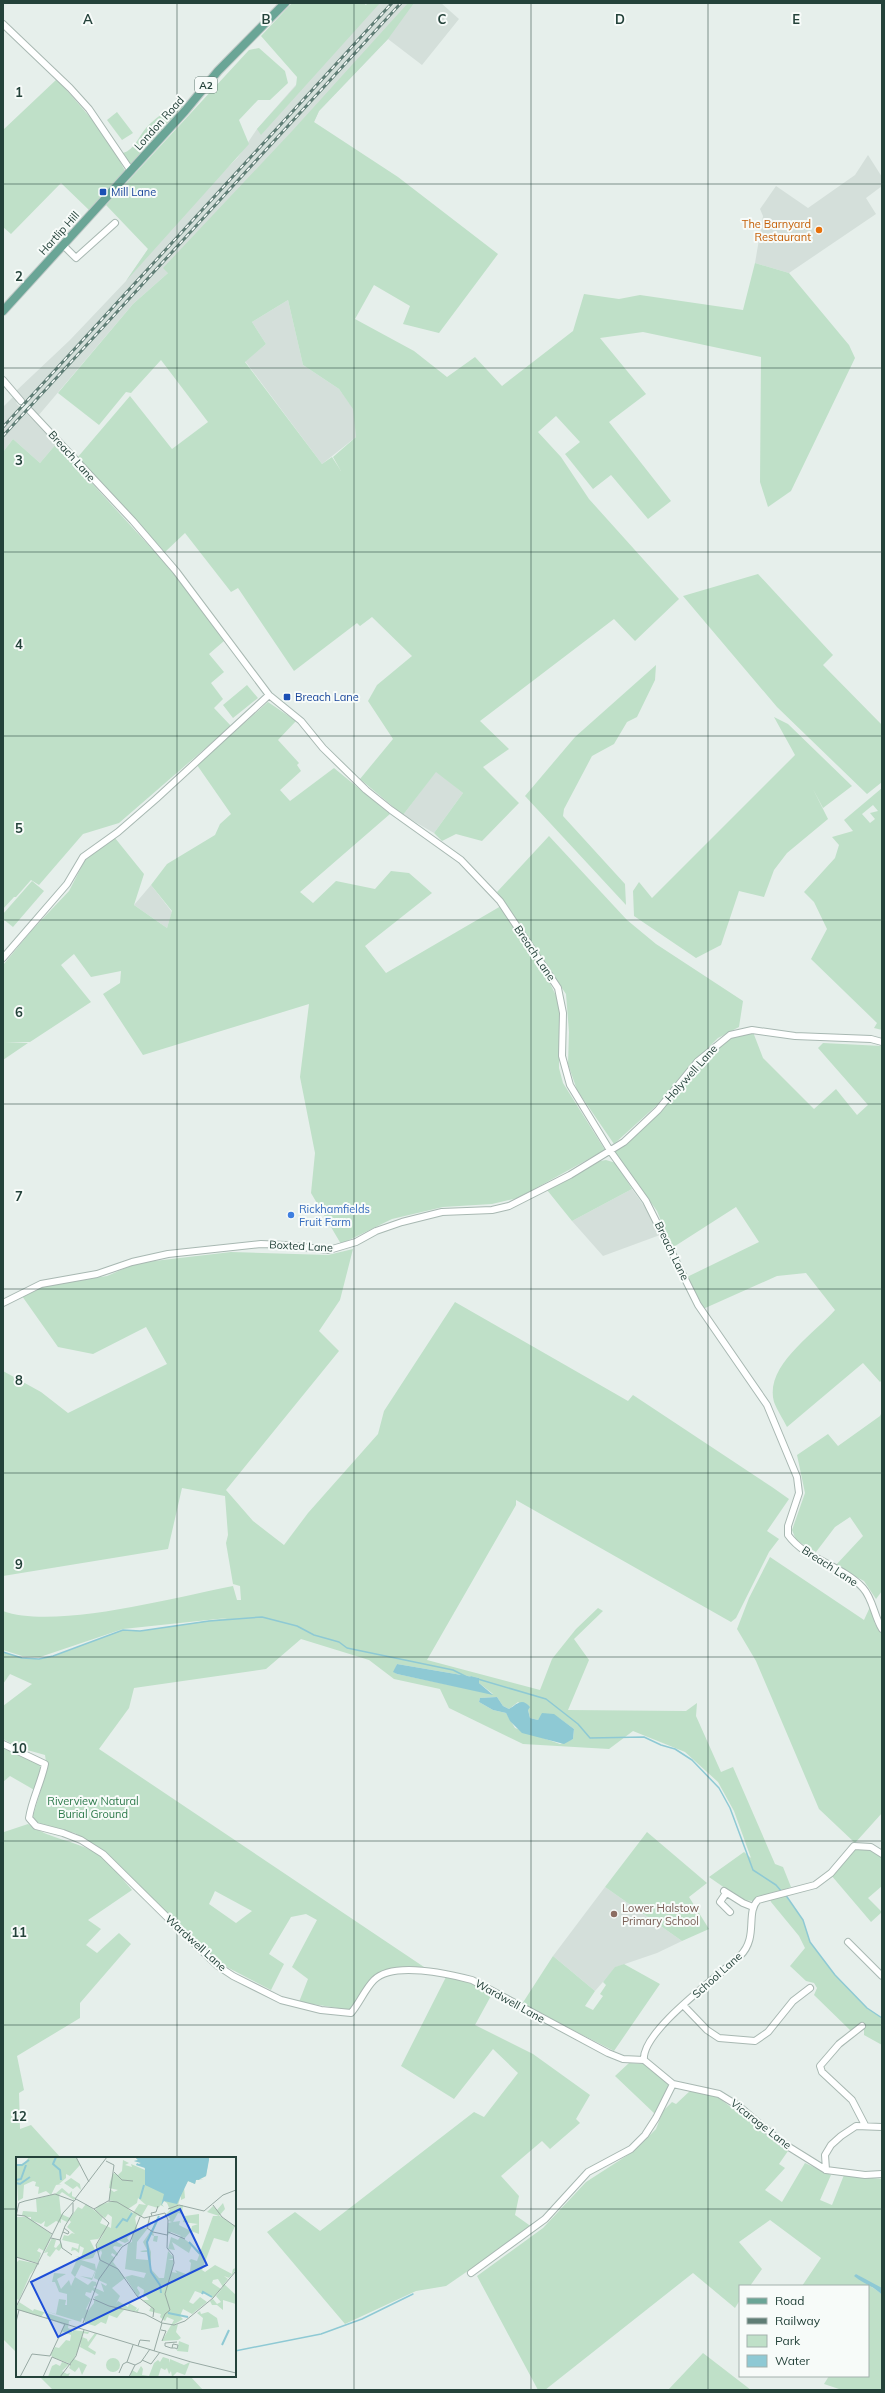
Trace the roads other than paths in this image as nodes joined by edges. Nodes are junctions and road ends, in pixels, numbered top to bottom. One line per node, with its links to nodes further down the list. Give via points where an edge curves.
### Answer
1 (285, 3): 3 (main road, London Road / A2, via 218,71)
2 (3, 24): 3 (street, via 84,104 111,138)
3 (130, 171): 5 (main road, Hartlip Hill / A2)
4 (115, 223): 5 (street, via 76,258)
5 (63, 244): 6 (main road, Hartlip Hill / A2)
6 (3, 311)
7 (3, 380): 8 (street)
8 (20, 400)
9 (30, 411): 10 (street, Breach Lane, via 176,571)
10 (269, 695): 11 (street, via 151,804 83,857 67,884); 13 (street, Breach Lane, via 301,721 323,748 372,796 461,860 500,901 558,988 563,1013 564,1071)
11 (3, 958)
12 (882, 1042): 13 (street, Holywell Lane, via 795,1036 752,1030 738,1032 718,1043 685,1076 658,1110)
13 (611, 1152): 14 (street, Boxted Lane, via 522,1200 492,1210 442,1212 402,1222 376,1231 356,1242 329,1250 261,1244 168,1254 132,1262 97,1274 41,1284); 15 (street, Breach Lane, via 646,1201 698,1305 767,1405 799,1486 788,1535 812,1556 860,1585 870,1599)
14 (3, 1303)
15 (882, 1629)
16 (3, 1744): 25 (street, Wardwell Lane, via 45,1764 41,1783 31,1804 30,1818 36,1826 81,1840 103,1854 140,1893 218,1966 268,1994 303,2006 351,2014 374,1980 382,1975 408,1969 452,1975 472,1980 608,2053 623,2059)
17 (882, 1854): 18 (street, via 871,1847 854,1846 831,1872 815,1885 758,1900)
18 (753, 1907): 19 (street, via 725,1892 720,1902); 23 (street, School Lane, via 752,1935 749,1944 740,1956)
19 (730, 1912)
20 (848, 1942): 21 (street)
21 (882, 1976)
22 (810, 1988): 23 (street, via 793,2001 768,2032 754,2041 719,2038)
23 (683, 2005): 25 (street, School Lane, via 651,2040 643,2052)
24 (862, 2026): 29 (street, via 839,2044 820,2066 822,2072 852,2100)
25 (644, 2060): 26 (street, Vicarage Lane)
26 (673, 2084): 27 (street, Vicarage Lane); 28 (street)
27 (683, 2086): 28 (street); 31 (street, Vicarage Lane, via 719,2094 740,2107 781,2142)
28 (671, 2091): 33 (street, via 645,2135 631,2149 588,2172 545,2219)
29 (865, 2126): 30 (street); 31 (street, via 856,2126 831,2145 824,2155)
30 (882, 2127)
31 (826, 2170): 32 (street, Vicarage Lane, via 865,2176)
32 (882, 2174)
33 (471, 2273)

